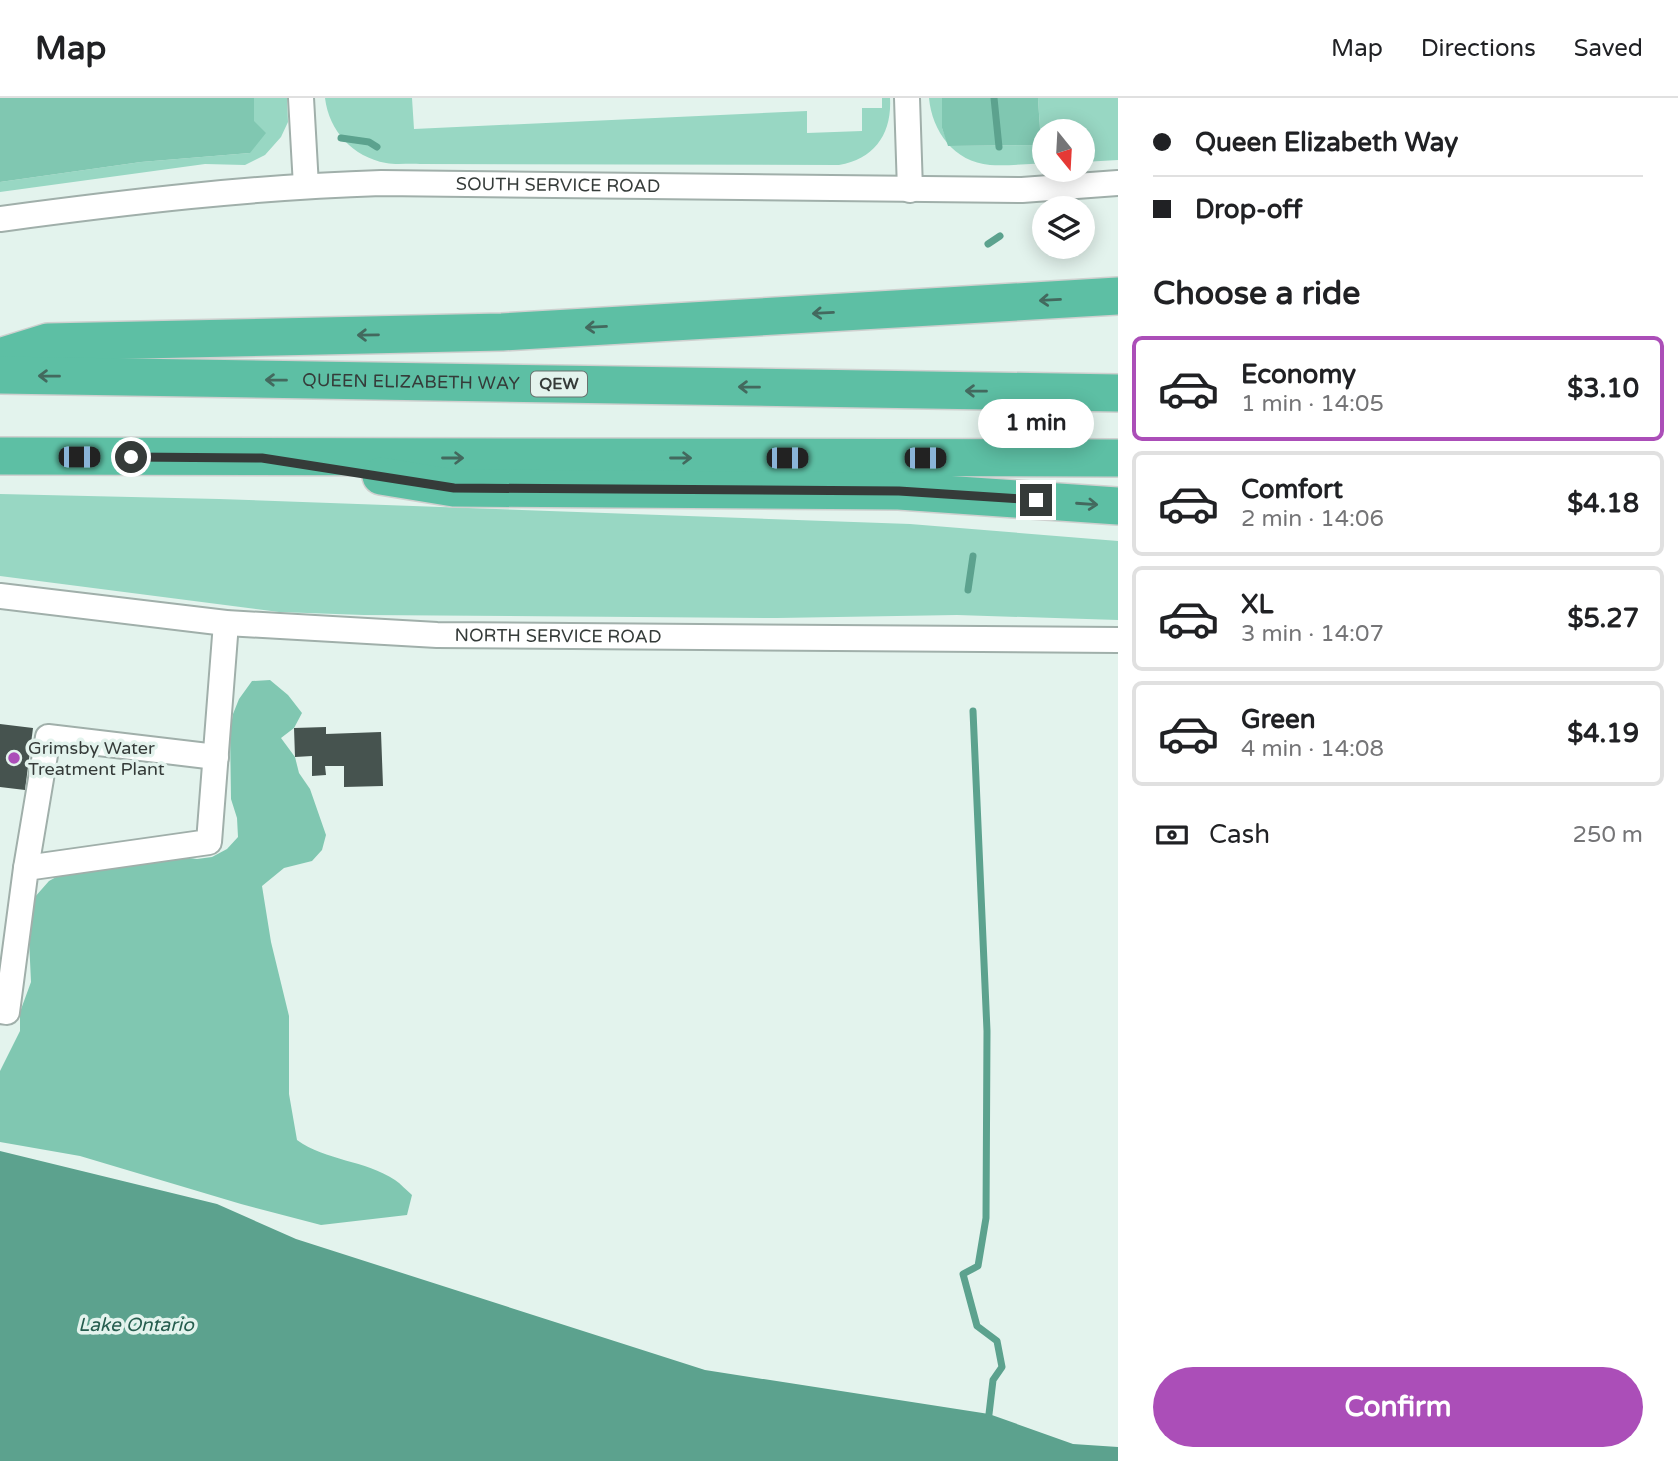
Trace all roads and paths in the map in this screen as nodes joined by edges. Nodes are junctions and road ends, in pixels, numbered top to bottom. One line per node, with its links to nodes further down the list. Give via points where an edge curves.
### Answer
1 (301, 98): 4 (street)
2 (907, 98): 5 (street)
3 (1118, 183): 5 (street, SOUTH SERVICE ROAD, via 1022,190)
4 (306, 186): 5 (street, SOUTH SERVICE ROAD); 6 (street, SOUTH SERVICE ROAD, via 225,191)
5 (910, 190)
6 (0, 219)
7 (1118, 296): 8 (highway, one-way to 8, via 502,332 48,342)
8 (0, 357)
9 (0, 375): 10 (highway, QUEEN ELIZABETH WAY / QEW, one-way to 9)
10 (1118, 393)
11 (0, 456): 12 (highway)
12 (262, 458): 13 (highway, one-way to 13); 14 (highway, one-way to 14, via 454,488 899,491)
13 (1118, 458)
14 (1118, 506)
15 (0, 596): 16 (street, NORTH SERVICE ROAD)
16 (226, 623): 17 (street, NORTH SERVICE ROAD, via 437,635); 18 (street)
17 (1118, 640)
18 (216, 757): 19 (street, via 209,842); 19 (street, via 48,737)
19 (26, 868): 20 (street, via 7,1012)
20 (0, 1011)

